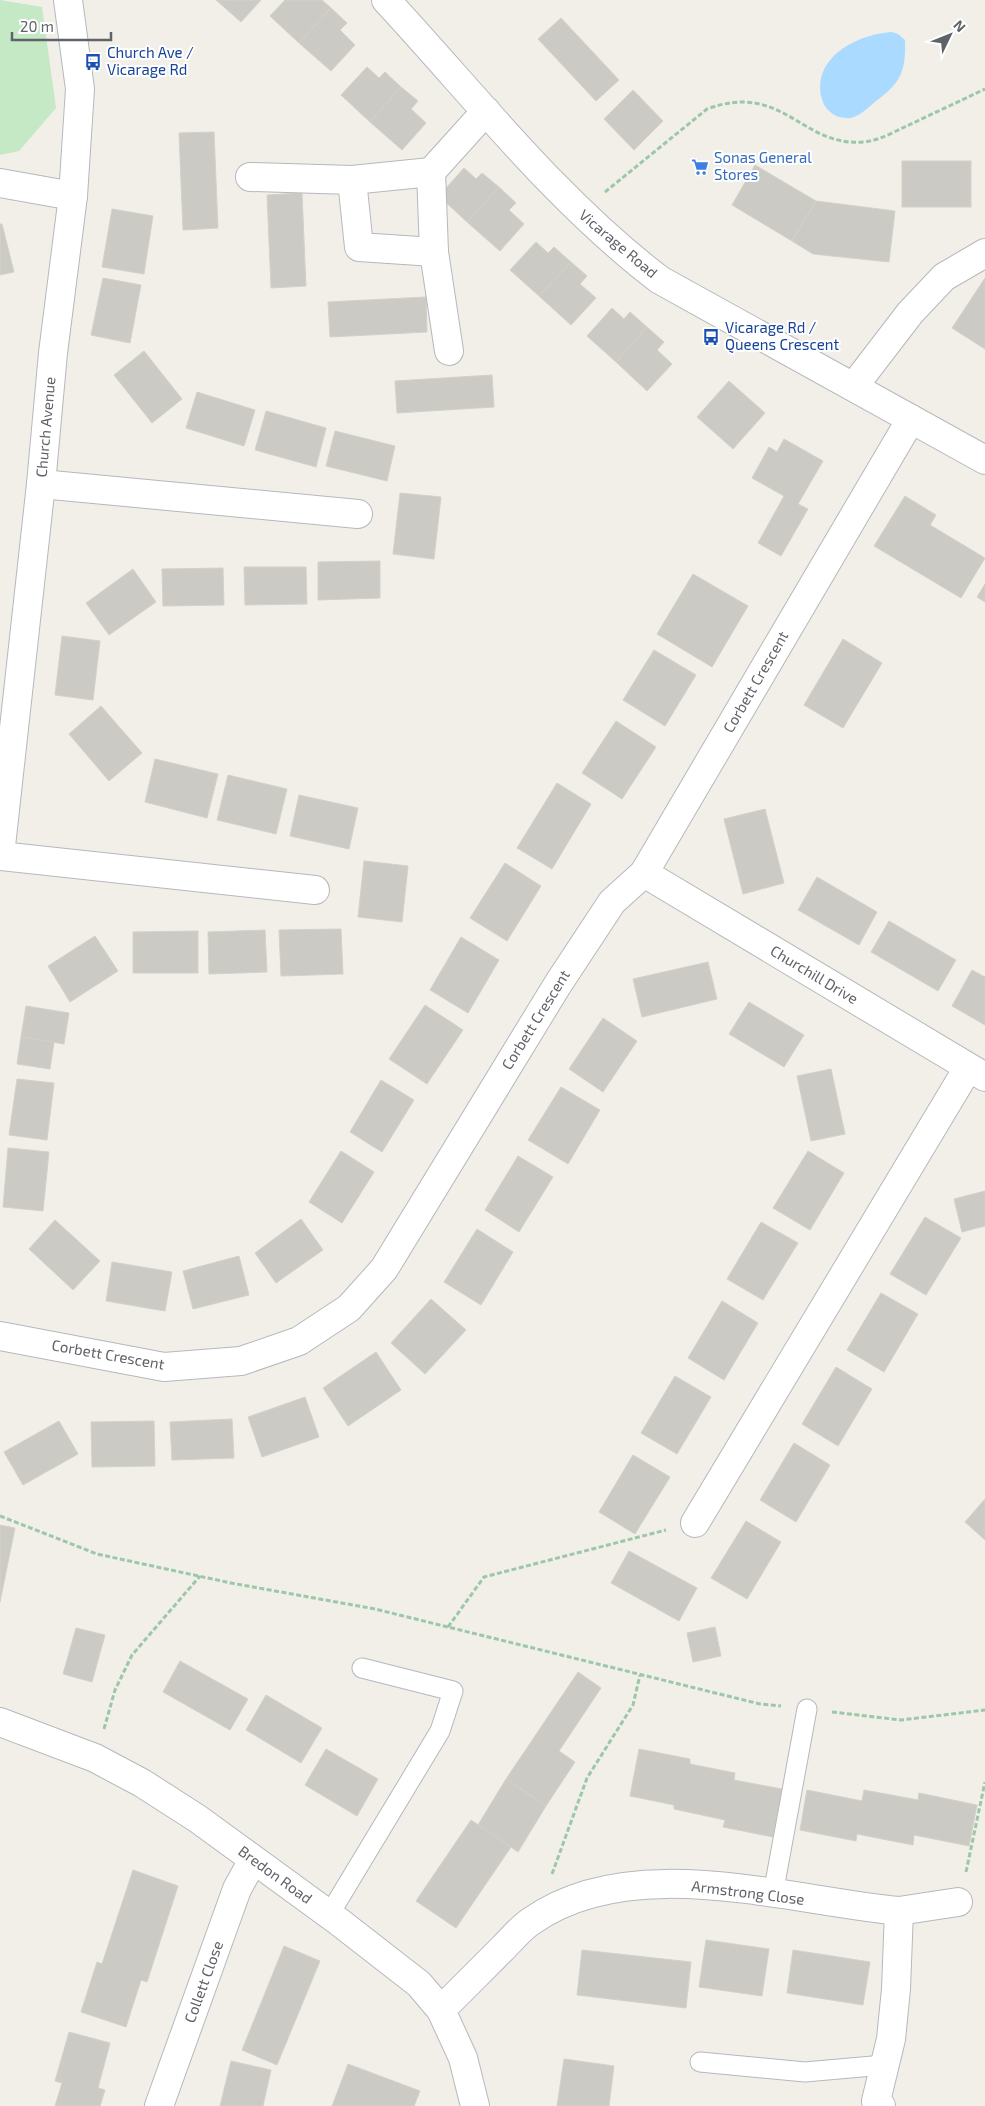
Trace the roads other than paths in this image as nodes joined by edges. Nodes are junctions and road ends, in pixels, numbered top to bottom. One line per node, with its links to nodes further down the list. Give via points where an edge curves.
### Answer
1 (68, 0): 8 (street, Church Avenue, via 80,89)
2 (386, 0): 3 (street, Vicarage Road)
3 (486, 111): 4 (street); 12 (street, Vicarage Road, via 580,214 660,280)
4 (430, 172): 6 (street); 9 (street)
5 (250, 177): 6 (street)
6 (352, 180): 9 (street, via 359,247)
7 (0, 183): 8 (street)
8 (73, 196): 15 (street, Church Avenue, via 53,353)
9 (434, 252): 11 (street)
10 (985, 254): 12 (street, via 944,277 910,313)
11 (449, 351)
12 (854, 386): 13 (street, Vicarage Road)
13 (911, 419): 14 (street, Vicarage Road); 18 (street, Corbett Crescent)
14 (985, 460)
15 (41, 484): 16 (street); 17 (street, Church Avenue)
16 (358, 514)
17 (0, 855): 19 (street)
18 (644, 873): 20 (street, Churchill Drive); 21 (street, Corbett Crescent, via 612,902 558,984 384,1269 349,1308 299,1341 241,1361 164,1367)
19 (315, 890)
20 (977, 1073): 22 (street)
21 (0, 1336)
22 (695, 1523)
23 (362, 1668): 30 (lane, via 452,1691 440,1731)
24 (807, 1709): 27 (lane)
25 (0, 1722): 26 (street, Bredon Road, via 95,1758 142,1783)
26 (253, 1860): 30 (street, Bredon Road); 35 (street, Collett Close, via 237,1889)
27 (773, 1894): 29 (street, Armstrong Close); 31 (street, Armstrong Close, via 728,1887 659,1884 627,1885 568,1899 530,1922)
28 (958, 1902): 29 (street, Armstrong Close)
29 (898, 1911): 33 (street, via 896,1989 891,2039)
30 (329, 1915): 31 (street, Bredon Road, via 419,1984)
31 (441, 2010): 36 (street, Bredon Road, via 463,2058)
32 (700, 2062): 33 (lane, via 805,2072)
33 (884, 2065): 34 (street)
34 (875, 2104)
35 (160, 2106)
36 (475, 2106)

